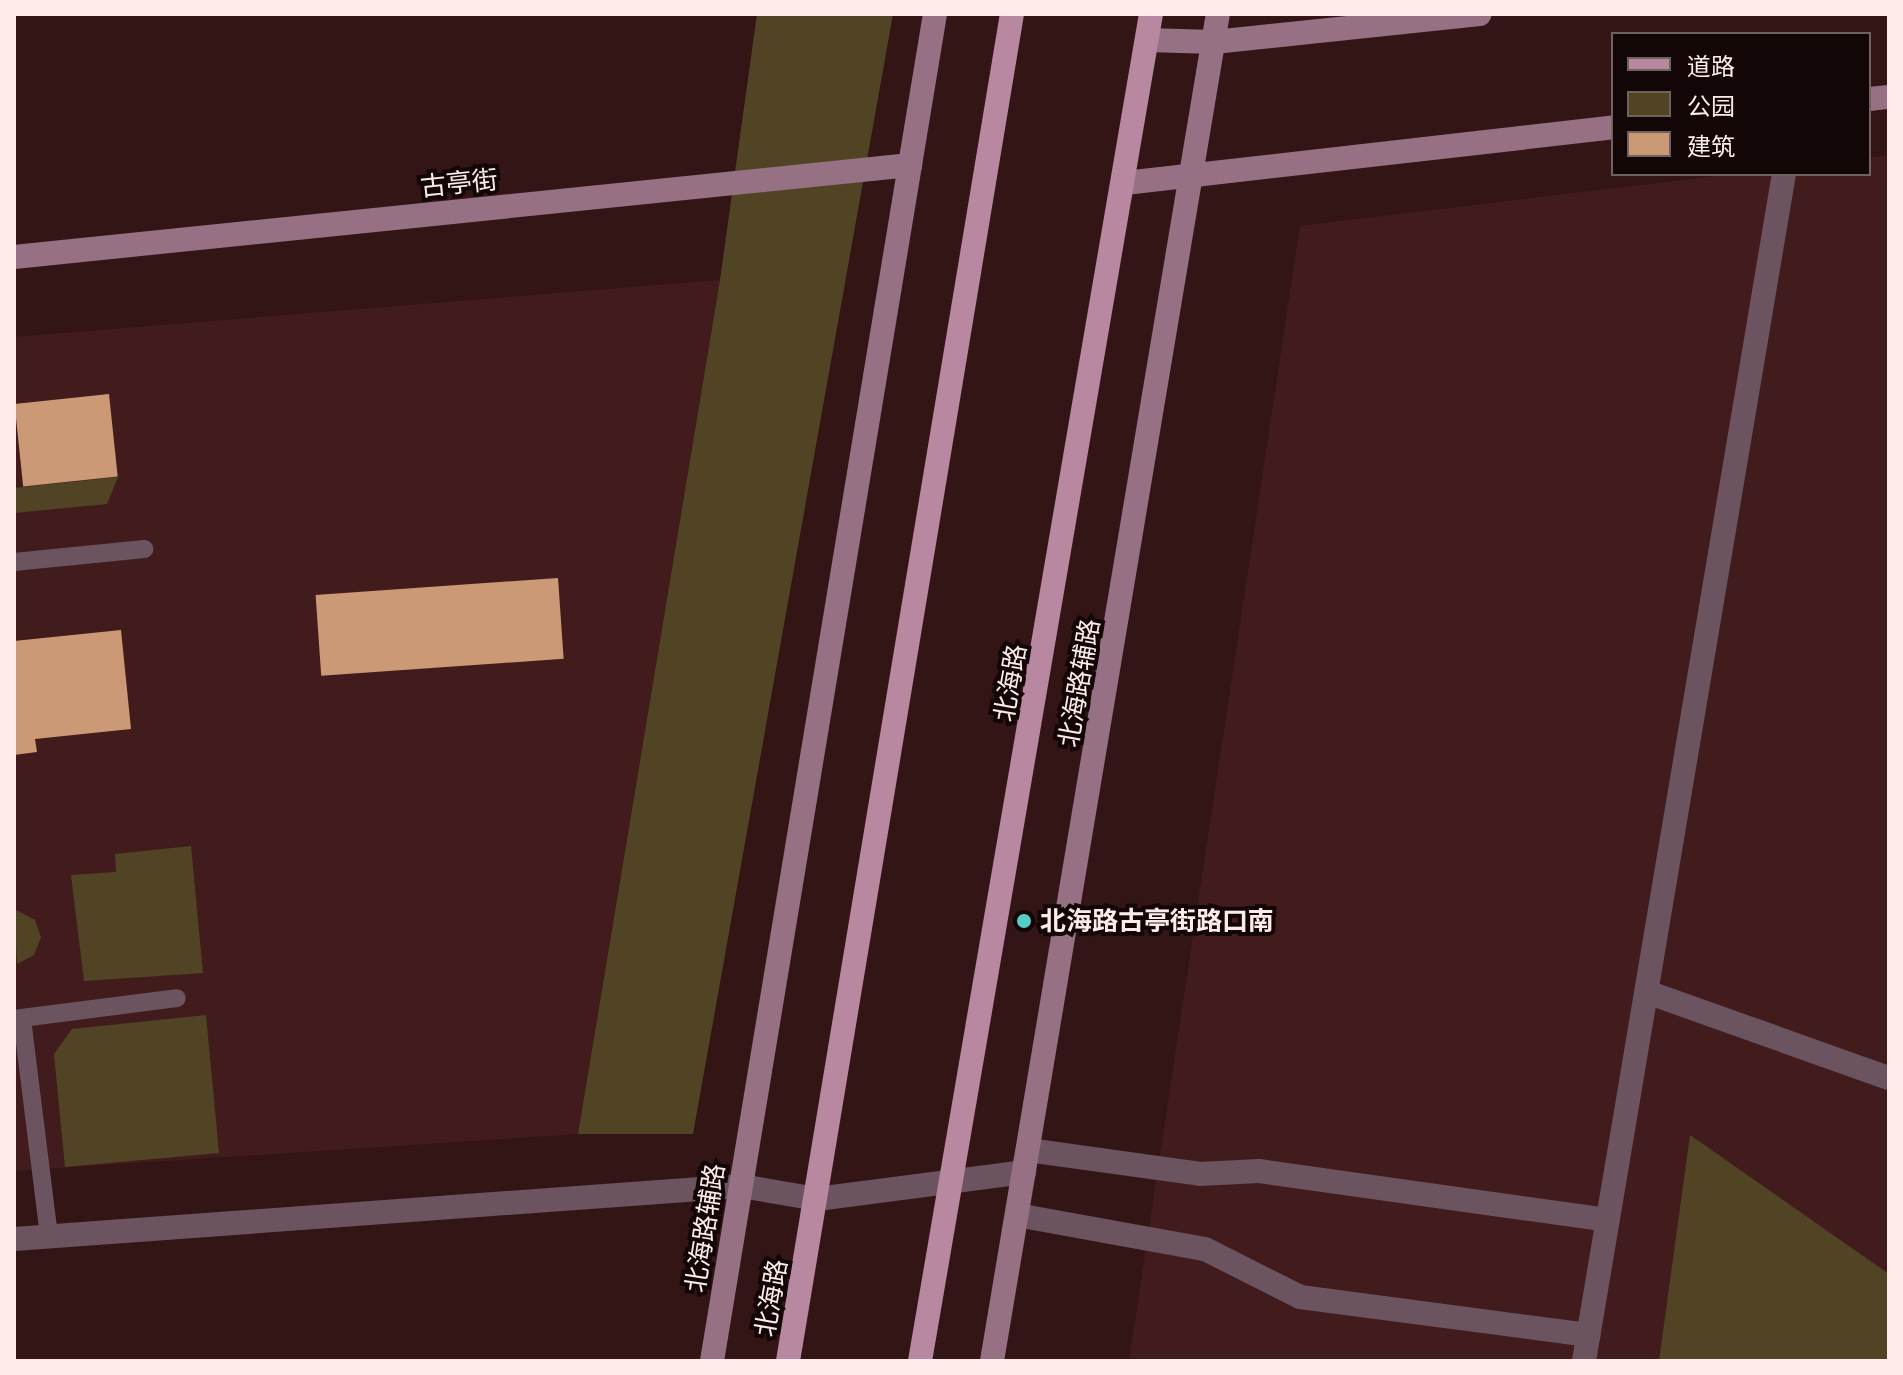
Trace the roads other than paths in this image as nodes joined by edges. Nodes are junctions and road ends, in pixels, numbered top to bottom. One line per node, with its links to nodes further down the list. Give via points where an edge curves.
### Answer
1 (935, 14): 9 (street, 北海路辅路)
2 (1012, 14): 23 (main road, 北海路)
3 (1151, 14): 6 (main road, 北海路)
4 (1218, 14): 7 (street, 北海路辅路)
5 (1480, 14): 7 (street)
6 (1147, 40): 7 (street); 12 (main road, 北海路)
7 (1214, 42): 10 (street, 北海路辅路)
8 (1611, 127): 10 (street)
9 (910, 165): 13 (street, 古亭街); 22 (street, 北海路辅路)
10 (1195, 172): 12 (street); 20 (street, 北海路辅路)
11 (1784, 176): 16 (street)
12 (1125, 183): 21 (main road, 北海路)
13 (14, 257)
14 (144, 549): 15 (lane)
15 (14, 562)
16 (1647, 992): 19 (street); 25 (street)
17 (177, 998): 18 (lane)
18 (18, 1019): 26 (lane)
19 (1889, 1078)
20 (1026, 1161): 21 (street); 24 (street, 北海路辅路); 25 (street, via 1200,1174 1259,1171)
21 (952, 1183): 23 (street); 31 (main road, 北海路)
22 (741, 1186): 23 (street); 26 (street); 29 (street, 北海路辅路)
23 (817, 1199): 30 (main road, 北海路)
24 (1017, 1215): 28 (street, via 1205,1249 1300,1297); 32 (street, 北海路辅路)
25 (1608, 1220): 28 (street)
26 (49, 1236): 27 (street)
27 (14, 1239)
28 (1589, 1335): 33 (street)
29 (712, 1361)
30 (788, 1361)
31 (920, 1361)
32 (992, 1361)
33 (1584, 1361)

